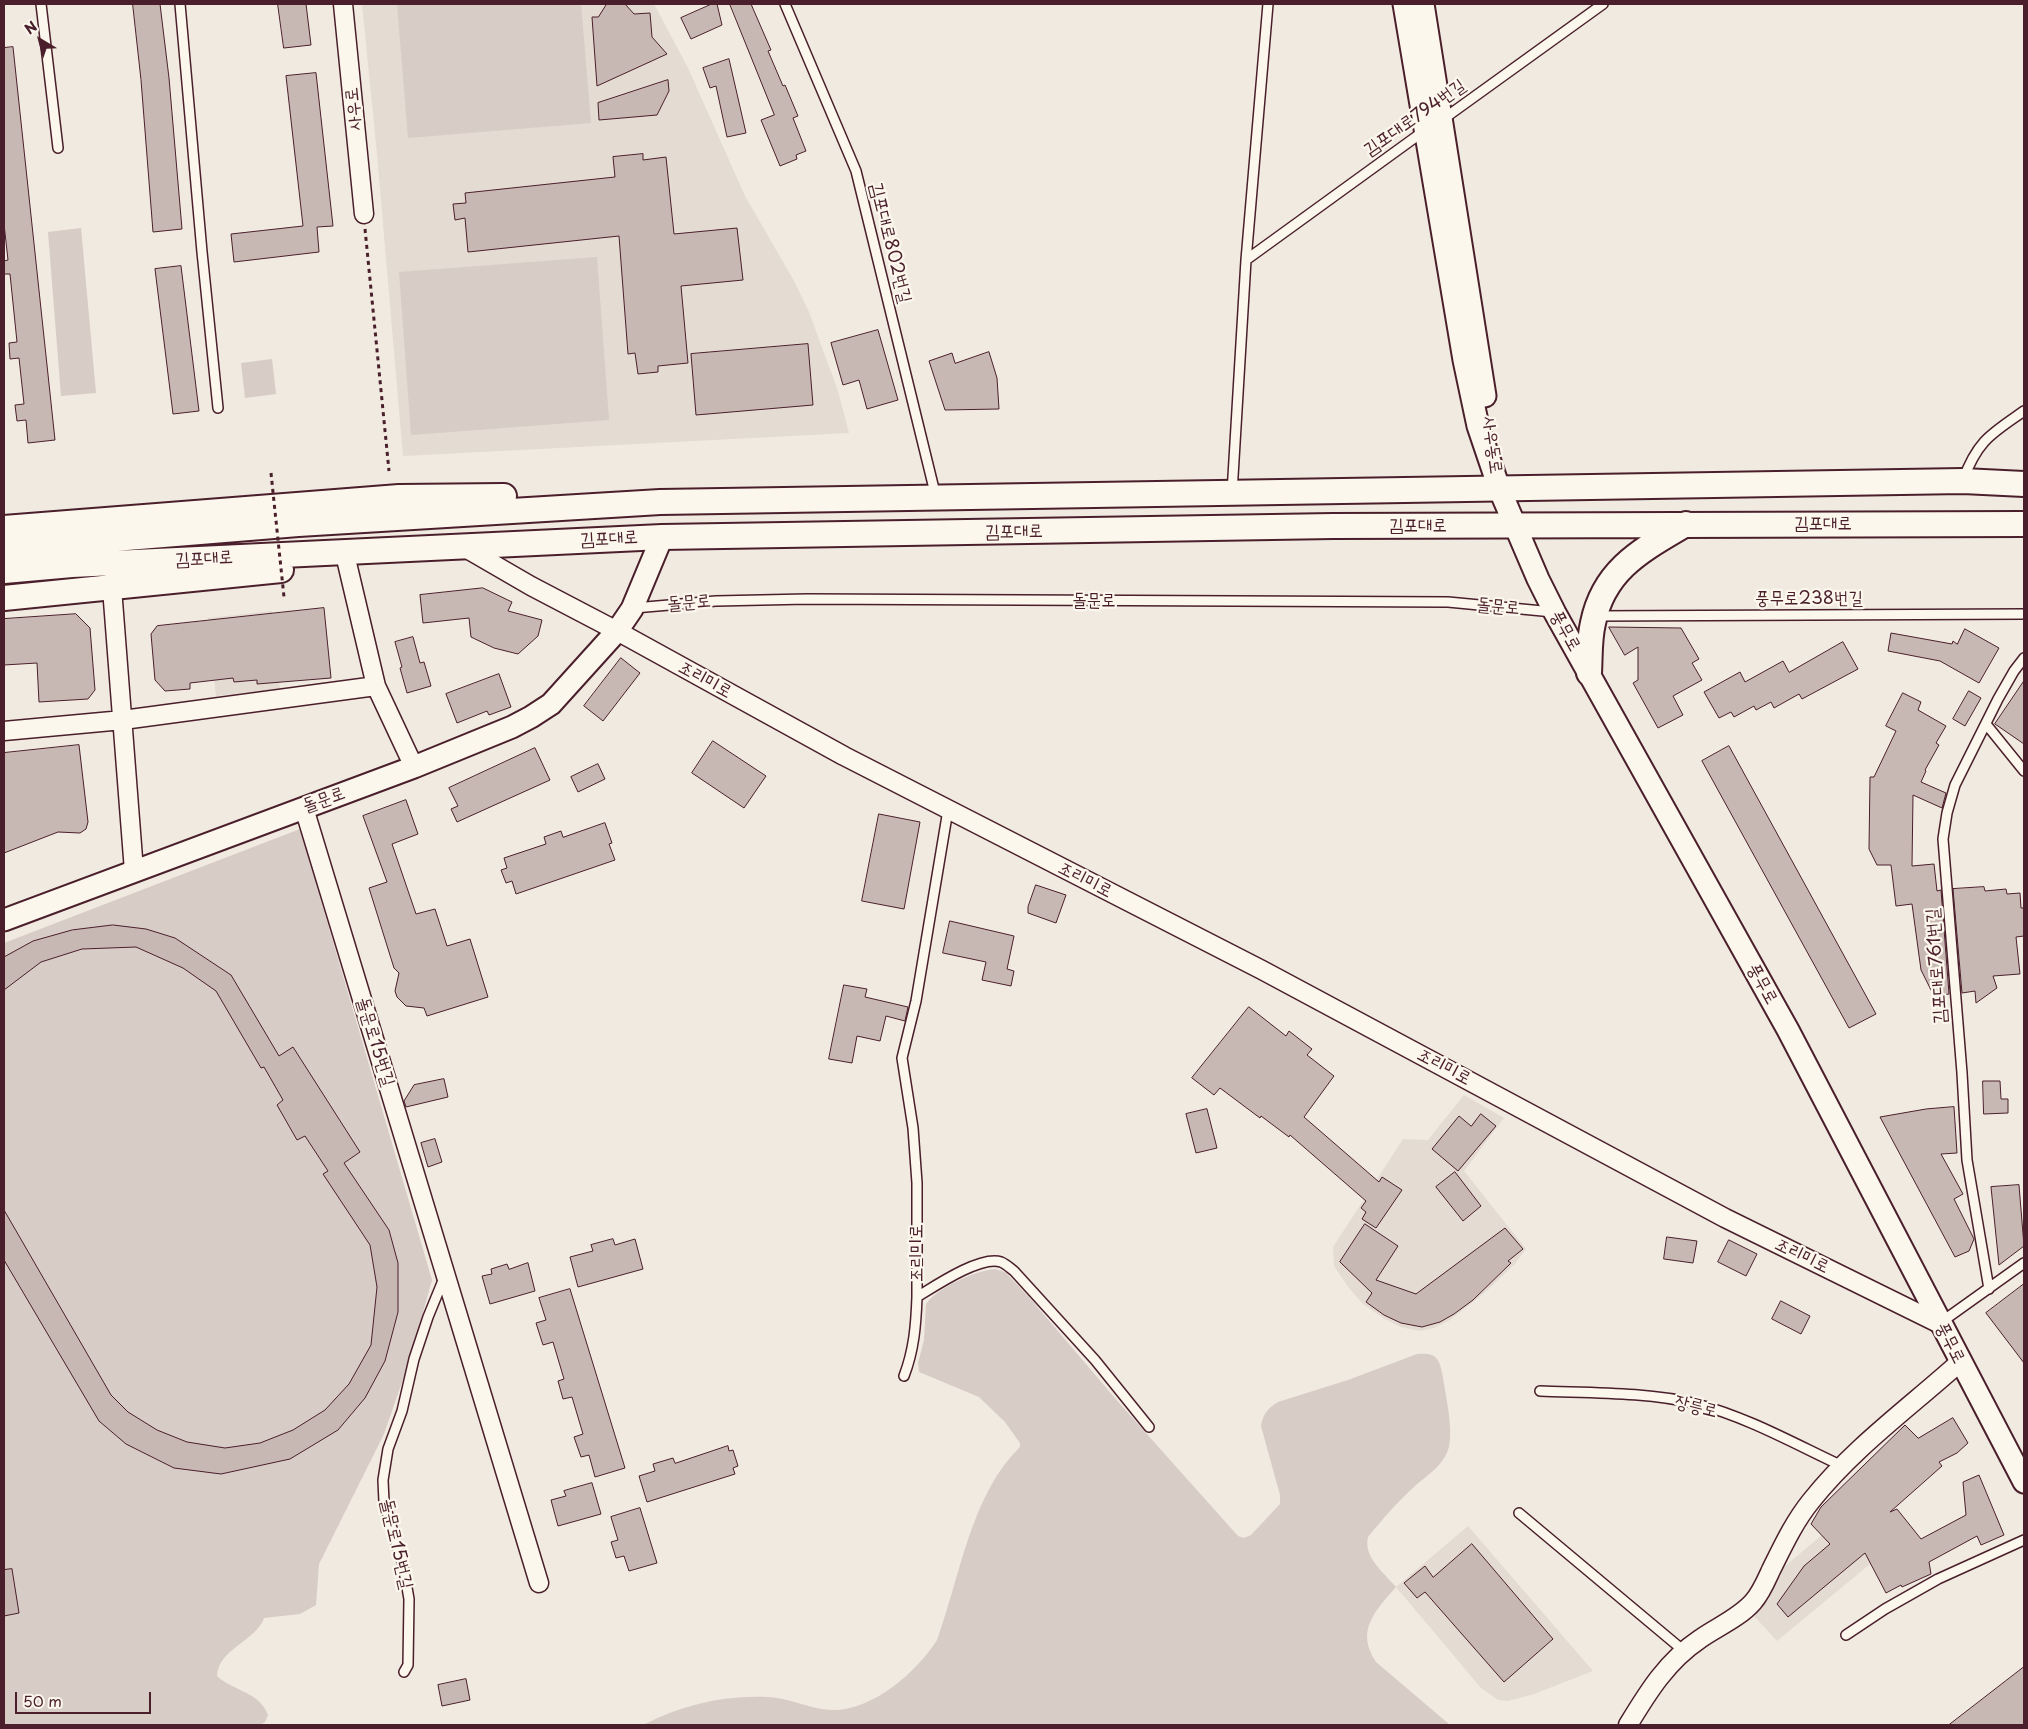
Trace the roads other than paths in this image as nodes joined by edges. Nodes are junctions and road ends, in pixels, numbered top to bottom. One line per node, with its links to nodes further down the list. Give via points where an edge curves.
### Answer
1 (41, 4): 10 (lane)
2 (180, 4): 13 (lane)
3 (343, 4): 11 (street, 사우로)
4 (785, 4): 19 (lane, 김포대로802번길, via 856,171)
5 (1268, 4): 12 (lane)
6 (1404, 4): 9 (street, 사우동로)
7 (1423, 4): 9 (street, 사우동로)
8 (1603, 4): 9 (lane, 김포대로794번길)
9 (1434, 125): 12 (lane, 김포대로794번길); 17 (street, 사우동로)
10 (58, 148)
11 (364, 214)
12 (1246, 260): 18 (lane)
13 (218, 408)
14 (2024, 411): 15 (lane, via 1980,445)
15 (1963, 481): 16 (main road, 김포대로); 17 (main road, 김포대로)
16 (2024, 484)
17 (1499, 488): 18 (main road, 김포대로); 23 (street, 풍무로)
18 (1232, 493): 19 (main road, 김포대로)
19 (936, 498): 20 (main road, 김포대로)
20 (660, 502): 24 (main road, via 517,496 399,497); 27 (main road, 김포대로, via 318,523)
21 (1686, 524): 22 (main road, 김포대로); 23 (main road, 김포대로); 35 (main road, via 1619,569 1606,586)
22 (2024, 524)
23 (1514, 525): 25 (main road, 김포대로); 33 (street, 풍무로)
24 (4, 528)
25 (662, 537): 26 (main road, 김포대로); 32 (street, 돌문로)
26 (453, 547): 28 (main road); 29 (main road, 김포대로); 36 (street, 조리미로)
27 (4, 548)
28 (347, 563): 30 (main road); 39 (street)
29 (4, 571)
30 (112, 588): 31 (main road); 40 (street)
31 (4, 598)
32 (632, 608): 33 (lane, 돌문로, via 716,600 827,599 1448,602); 36 (street, 돌문로)
33 (1555, 612): 38 (street, 풍무로)
34 (2024, 614): 35 (lane, 풍무로238번길)
35 (1594, 616): 38 (main road)
36 (617, 631): 43 (street, 돌문로, via 551,704 512,727); 46 (street, 조리미로)
37 (2024, 658): 41 (lane, 김포대로761번길)
38 (1589, 673): 53 (street, 풍무로, via 1788,1030)
39 (376, 686): 40 (street); 43 (street)
40 (123, 720): 42 (street); 47 (street)
41 (1986, 724): 44 (lane); 51 (lane, 김포대로761번길, via 1955,785 1943,839 1967,1160)
42 (4, 731)
43 (414, 767): 45 (street, 돌문로)
44 (2024, 771)
45 (304, 808): 47 (street, 돌문로); 50 (street, 돌문로15번길)
46 (948, 810): 52 (lane, 조리미로, via 916,1001 902,1058 916,1166); 53 (street, 조리미로, via 1262,970 1725,1218)
47 (134, 871): 48 (street, 돌문로)
48 (4, 920)
49 (2024, 1262): 51 (lane)
50 (445, 1275): 62 (street, 돌문로15번길); 65 (lane, 돌문로15번길, via 414,1359 384,1473 384,1502 403,1565 409,1599 408,1665)
51 (1989, 1289): 53 (lane)
52 (917, 1297): 55 (lane, via 916,1328); 57 (lane, 조리미로, via 979,1264 991,1260 1002,1262 1077,1340)
53 (1940, 1324): 54 (street, 풍무로)
54 (1960, 1362): 58 (street); 59 (street, 풍무로)
55 (904, 1376)
56 (1540, 1391): 58 (lane, 장릉로, via 1622,1395 1697,1404 1774,1434)
57 (1149, 1427)
58 (1842, 1466): 64 (street, via 1793,1525 1753,1602)
59 (2024, 1482)
60 (1519, 1513): 64 (lane)
61 (2024, 1540): 63 (lane, via 1938,1579)
62 (539, 1583)
63 (1846, 1635)
64 (1684, 1651): 66 (street, via 1657,1679)
65 (404, 1672)
66 (1628, 1725)

